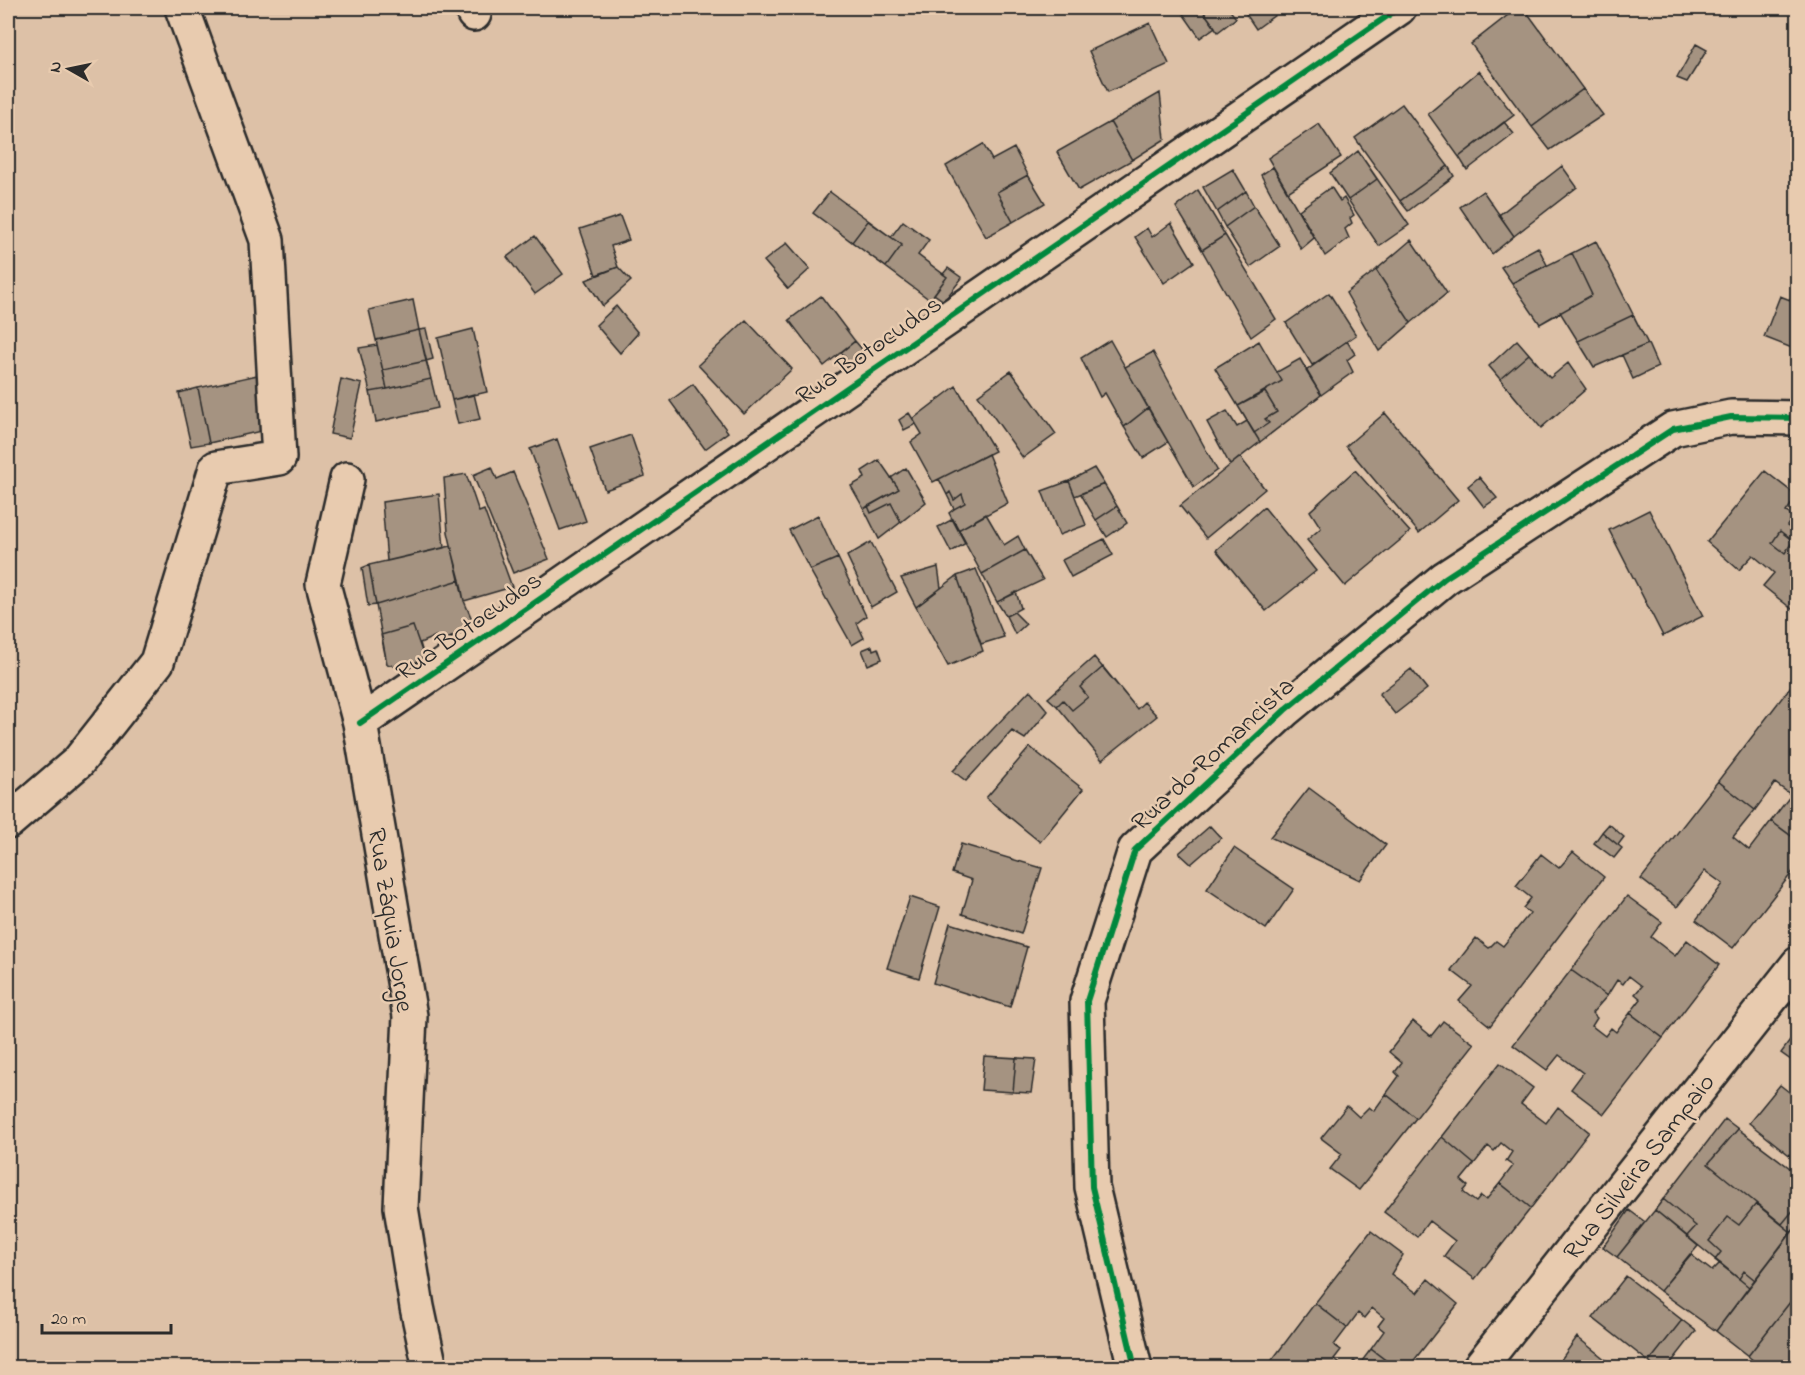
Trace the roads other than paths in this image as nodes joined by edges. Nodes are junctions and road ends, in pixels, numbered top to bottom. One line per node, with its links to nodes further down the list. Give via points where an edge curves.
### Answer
1 (182, 8): 6 (street, via 267,240 279,458 216,468 157,662 78,762)
2 (1399, 8): 5 (street, Rua Botocudos)
3 (1797, 418): 9 (street, Rua do Romancista, via 1731,417 1673,429 1445,578 1285,710 1135,850 1087,1001 1092,1187)
4 (347, 479): 5 (street, Rua Záquia Jorge, via 323,584)
5 (360, 723): 8 (street, Rua Záquia Jorge, via 410,1016 401,1207)
6 (8, 822)
7 (1797, 964): 10 (street, Rua Silveira Sampaio)
8 (430, 1368)
9 (1135, 1368)
10 (1479, 1368)

